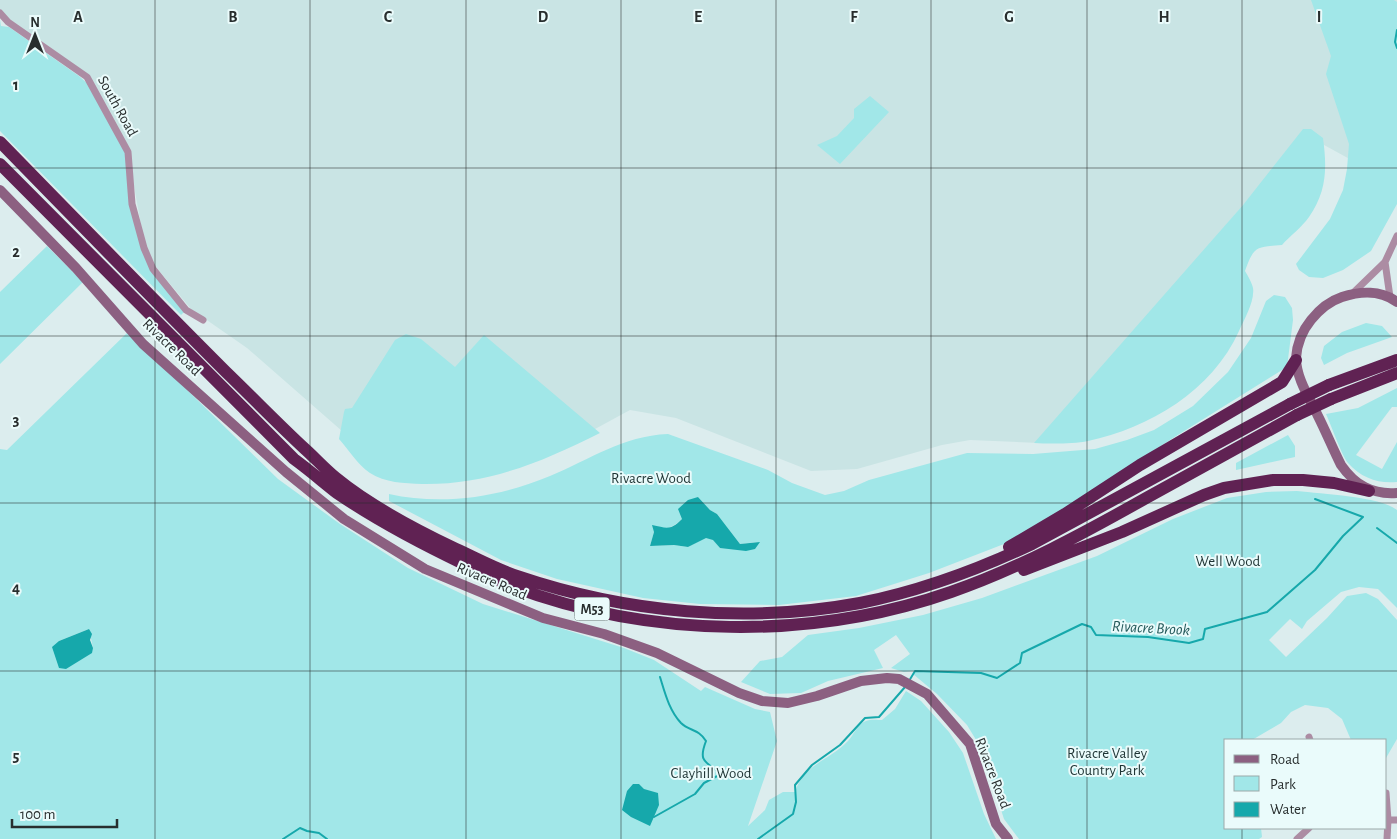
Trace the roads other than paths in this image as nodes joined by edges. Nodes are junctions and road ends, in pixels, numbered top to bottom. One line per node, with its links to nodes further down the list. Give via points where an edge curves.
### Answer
1 (0, 13): 9 (street, South Road, via 8,22 87,76 128,152 132,204 153,269 186,310)
2 (0, 142): 16 (highway, M53, via 162,308 336,478 390,515 433,538 514,575 562,590 657,608 713,613 767,613 860,603)
3 (0, 164): 17 (highway, M53, via 294,459 385,523 509,585 550,599 636,619 718,626 826,621 895,608)
4 (0, 190): 22 (main road, Rivacre Road, via 76,268 143,344 286,472 344,519 425,569 543,618 604,634 657,653 762,702 788,702 817,696 861,680 899,679 927,694 970,744 996,824)
5 (1397, 236): 6 (street)
6 (1385, 262): 7 (street); 8 (street)
7 (1352, 294): 8 (main road, via 1379,294); 10 (main road, via 1337,299 1316,313 1300,336)
8 (1393, 300)
9 (203, 320)
10 (1296, 360): 14 (main road, via 1303,386 1340,465 1348,476); 16 (highway, via 1282,382 1140,465 1065,514)
11 (1397, 360): 13 (highway, M53, bridge, via 1329,386)
12 (1397, 373): 13 (highway, M53, bridge)
13 (1294, 410): 16 (highway, M53, via 1032,544); 17 (highway, M53, via 1083,533)
14 (1369, 491): 15 (main road); 17 (highway, via 1303,480 1273,480 1224,488 997,581)
15 (1394, 495)
16 (950, 579)
17 (950, 592)
18 (1387, 806): 19 (street)
19 (1388, 820): 20 (street); 24 (street)
20 (1397, 820)
21 (1308, 829): 23 (street)
22 (1008, 839)
23 (1297, 839)
24 (1388, 839)

